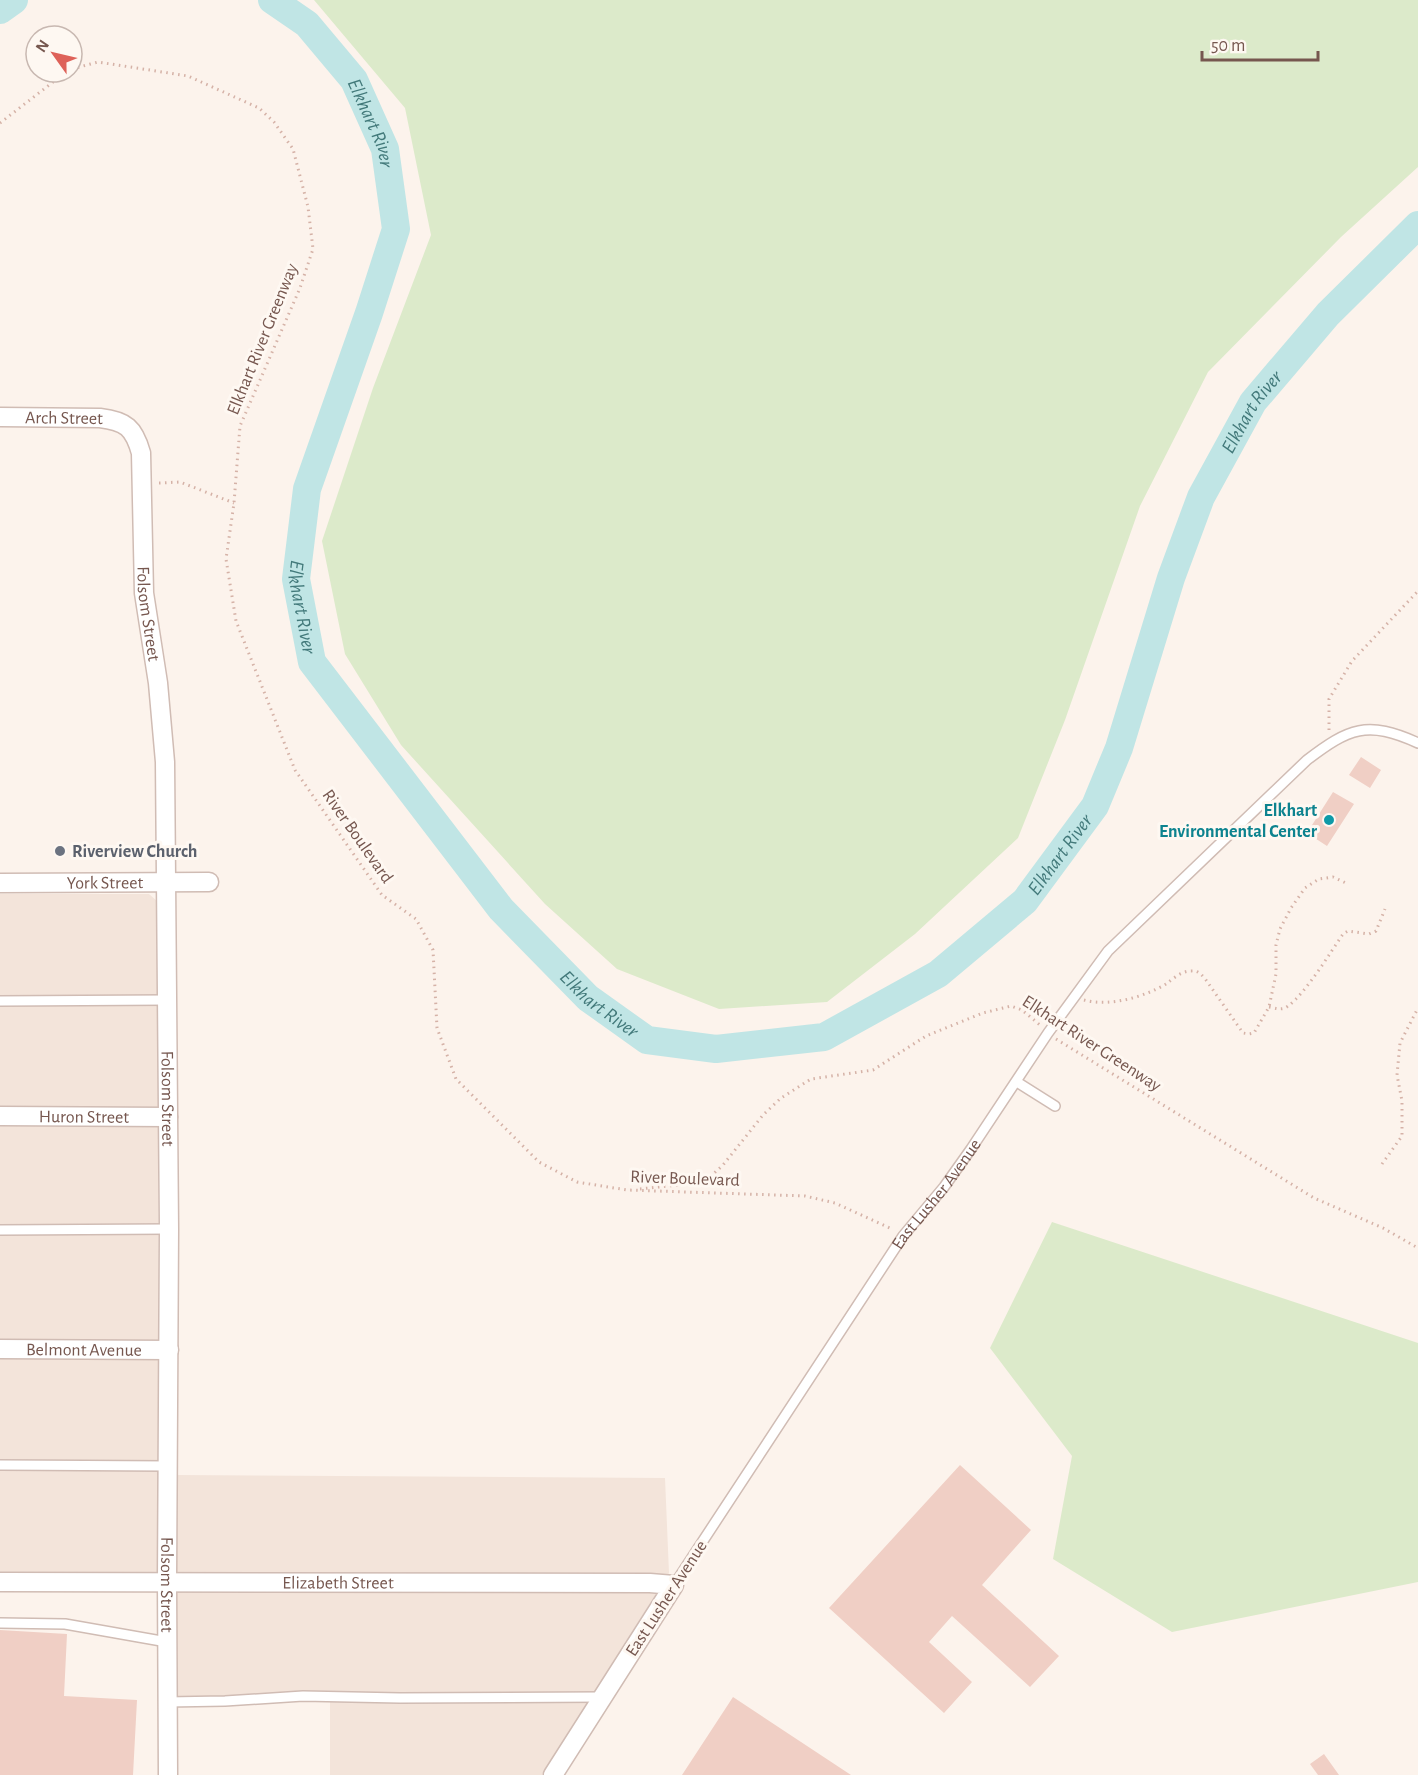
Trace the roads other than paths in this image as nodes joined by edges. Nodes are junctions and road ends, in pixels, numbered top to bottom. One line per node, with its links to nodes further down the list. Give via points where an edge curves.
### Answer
1 (0, 417): 2 (street, Arch Street, via 100,418)
2 (128, 426): 4 (street, Folsom Street, via 141,453 144,593 165,762)
3 (1418, 743): 9 (lane, East Lusher Avenue, via 1377,729 1354,731 1333,740 1307,760 1108,951)
4 (165, 882): 5 (street, York Street); 6 (street, York Street); 8 (street, Folsom Street)
5 (209, 882)
6 (0, 883)
7 (0, 1000): 8 (lane)
8 (167, 1000): 12 (street, Folsom Street)
9 (1017, 1082): 10 (lane); 21 (lane, East Lusher Avenue, via 944,1187 903,1236)
10 (1055, 1106)
11 (0, 1116): 12 (street, Huron Street)
12 (168, 1117): 13 (street, Folsom Street)
13 (169, 1229): 14 (lane); 16 (street, Folsom Street)
14 (0, 1230)
15 (0, 1349): 16 (street, Belmont Avenue)
16 (169, 1350): 18 (street, Folsom Street)
17 (0, 1465): 18 (lane)
18 (168, 1466): 19 (street, Folsom Street)
19 (167, 1581): 20 (street, Elizabeth Street); 21 (street, Elizabeth Street); 23 (street, Folsom Street)
20 (0, 1582)
21 (674, 1585): 24 (street, East Lusher Avenue)
22 (0, 1623): 23 (lane, via 65,1624)
23 (167, 1642): 25 (street, Folsom Street)
24 (603, 1697): 25 (lane, via 303,1696); 27 (street, East Lusher Avenue)
25 (167, 1702): 26 (street, Folsom Street)
26 (168, 1775)
27 (553, 1775)

